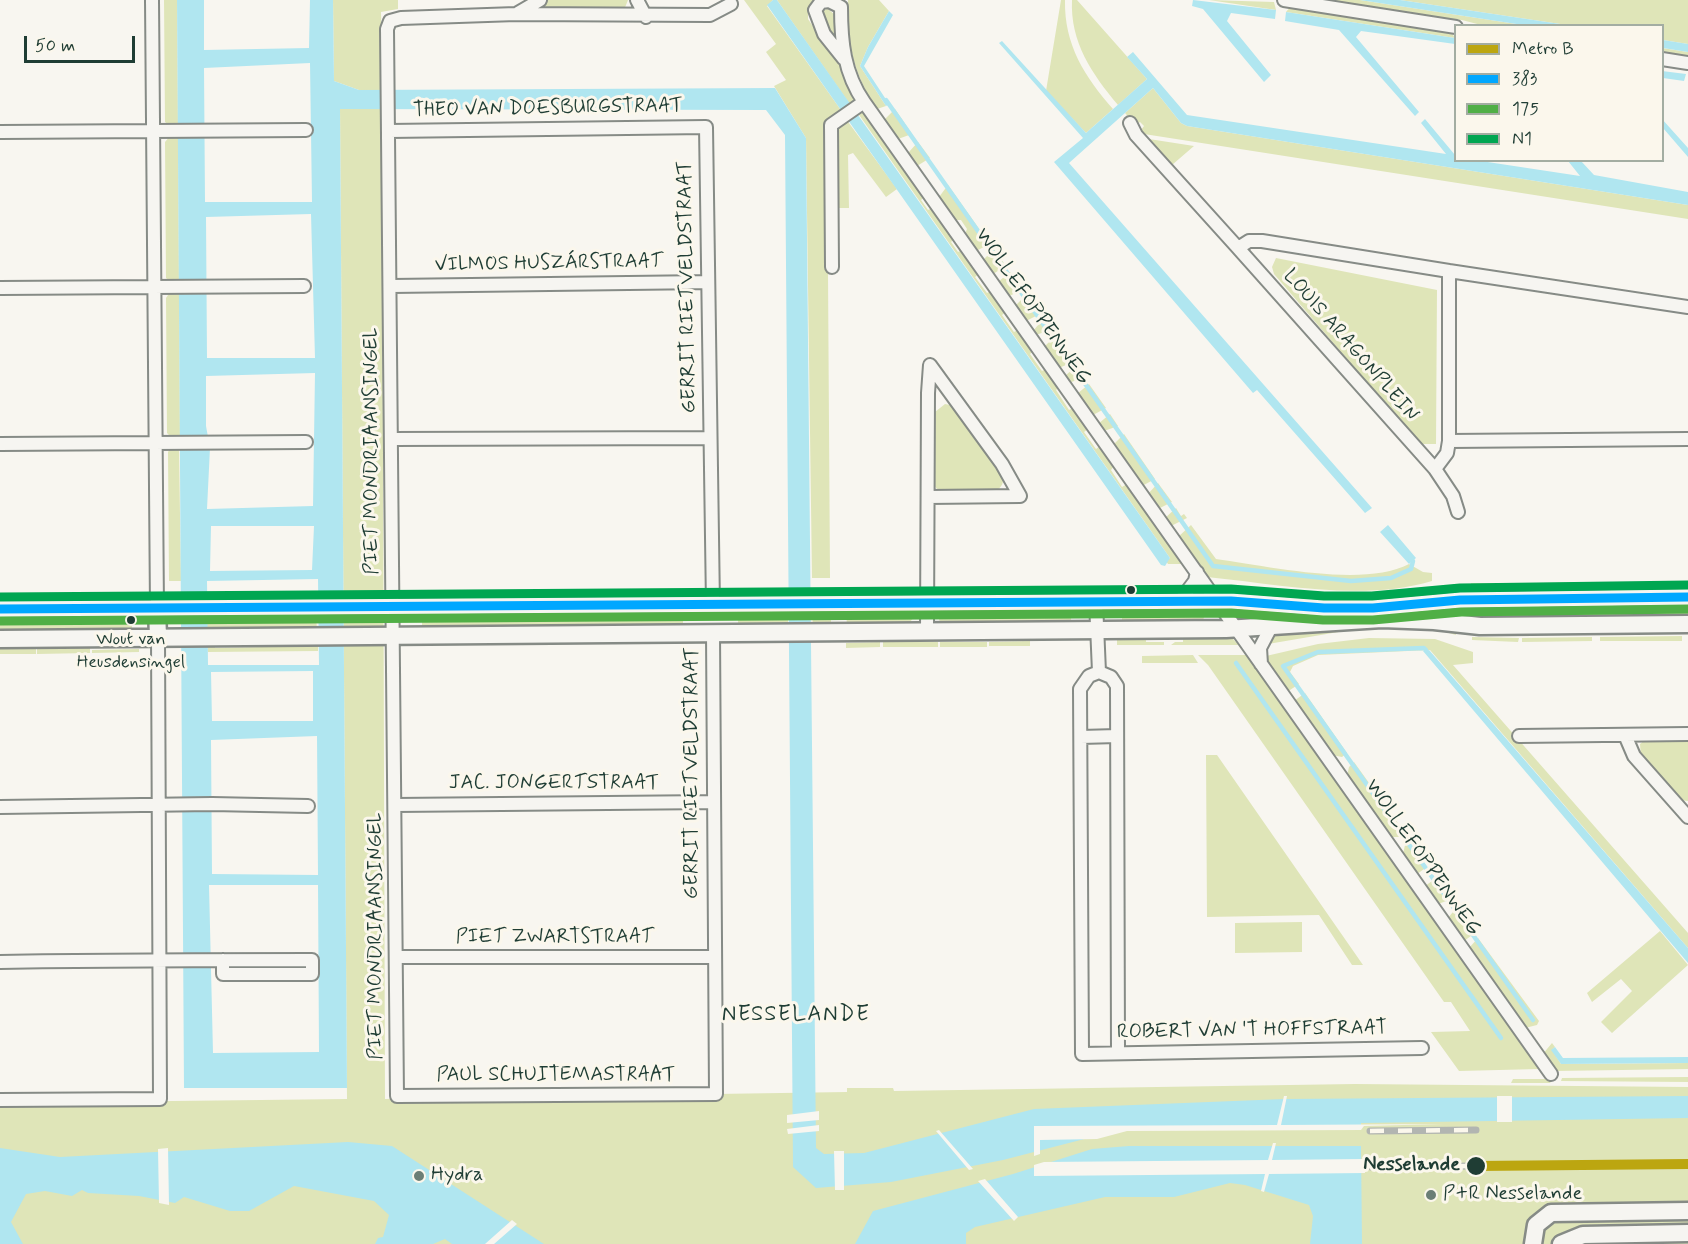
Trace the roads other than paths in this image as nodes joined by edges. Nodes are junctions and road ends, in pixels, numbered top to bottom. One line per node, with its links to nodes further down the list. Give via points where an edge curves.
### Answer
1 (152, 0): 16 (street)
2 (540, 0): 6 (street)
3 (637, 0): 7 (street)
4 (1284, 0): 8 (street)
5 (731, 4): 7 (street, via 710,15)
6 (516, 14): 7 (street); 17 (street, PIET MONDRIAANSINGEL, via 390,21)
7 (646, 16)
8 (1454, 27)
9 (844, 59): 12 (street, WOLLEFOPPENWEG)
10 (1664, 59): 11 (street)
11 (1688, 63)
12 (859, 105): 20 (street, via 831,125); 38 (street, WOLLEFOPPENWEG)
13 (1130, 123): 19 (street, LOUIS ARAGONPLEIN, via 1136,135)
14 (706, 127): 17 (street, THEO VAN DOESBURGSTRAAT); 22 (street, GERRIT RIETVELDSTRAAT)
15 (306, 130): 16 (street)
16 (152, 131): 18 (street); 25 (street)
17 (389, 131): 24 (street, PIET MONDRIAANSINGEL)
18 (0, 132)
19 (1238, 248): 21 (street, LOUIS ARAGONPLEIN, via 1249,241 1262,240); 35 (street, LOUIS ARAGONPLEIN)
20 (832, 267)
21 (1449, 271): 27 (street); 31 (street, LOUIS ARAGONPLEIN)
22 (707, 282): 24 (street, VILMOS HUSZÁRSTRAAT); 28 (street, GERRIT RIETVELDSTRAAT)
23 (304, 286): 25 (street)
24 (392, 286): 29 (street, PIET MONDRIAANSINGEL)
25 (154, 287): 26 (street); 32 (street)
26 (0, 288)
27 (1688, 308)
28 (710, 438): 29 (street); 45 (street, GERRIT RIETVELDSTRAAT)
29 (392, 439): 44 (street, PIET MONDRIAANSINGEL)
30 (1688, 439): 31 (street)
31 (1449, 441): 35 (street, LOUIS ARAGONPLEIN, via 1447,453)
32 (156, 442): 33 (street); 34 (street); 46 (street)
33 (306, 442)
34 (0, 444)
35 (1435, 469): 37 (street, LOUIS ARAGONPLEIN, via 1453,496)
36 (928, 497): 36 (street, via 928,393 930,365 1002,464 1020,496); 43 (street)
37 (1458, 512)
38 (1197, 572): 40 (street, WOLLEFOPPENWEG); 42 (street)
39 (1688, 597): 40 (street, via 1460,600 1373,608)
40 (1217, 601): 42 (street); 51 (street, WOLLEFOPPENWEG)
41 (1096, 602): 42 (street); 43 (street); 50 (street)
42 (1179, 602)
43 (927, 603): 45 (street); 52 (street)
44 (393, 605): 45 (street); 46 (street); 55 (street, PIET MONDRIAANSINGEL)
45 (713, 605): 53 (street, GERRIT RIETVELDSTRAAT)
46 (157, 607): 47 (street); 54 (street)
47 (0, 609)
48 (1688, 624): 49 (street, via 1480,626 1382,619)
49 (1272, 627): 51 (street); 57 (street, via 1260,648)
50 (1097, 629): 51 (street); 52 (street); 58 (street)
51 (1236, 629): 57 (street, WOLLEFOPPENWEG)
52 (927, 630): 53 (street)
53 (713, 633): 55 (street); 64 (street, GERRIT RIETVELDSTRAAT)
54 (158, 638): 55 (street); 56 (street); 65 (street)
55 (393, 638): 66 (street, PIET MONDRIAANSINGEL)
56 (0, 639)
57 (1262, 665): 77 (street, WOLLEFOPPENWEG)
58 (1099, 672): 61 (street, via 1111,677 1117,686); 63 (street, via 1089,676 1080,689)
59 (1688, 734): 60 (street)
60 (1625, 735): 62 (street); 69 (street, via 1634,756)
61 (1117, 736): 63 (street); 76 (street)
62 (1519, 736)
63 (1082, 737): 76 (street, ROBERT VAN 'T HOFFSTRAAT, via 1082,1054)
64 (713, 802): 66 (street, JAC. JONGERTSTRAAT); 71 (street, GERRIT RIETVELDSTRAAT)
65 (158, 805): 67 (street); 68 (street); 73 (street)
66 (396, 805): 70 (street, PIET MONDRIAANSINGEL)
67 (308, 806)
68 (0, 807)
69 (1688, 817)
70 (396, 957): 71 (street, PIET ZWARTSTRAAT); 79 (street, PIET MONDRIAANSINGEL)
71 (715, 957): 78 (street, GERRIT RIETVELDSTRAAT)
72 (223, 960): 72 (street, via 223,974 312,974 312,960); 73 (street)
73 (159, 961): 74 (street); 80 (street, via 160,1099)
74 (0, 962)
75 (1422, 1048): 76 (street, ROBERT VAN 'T HOFFSTRAAT)
76 (1118, 1053)
77 (1551, 1074)
78 (716, 1094): 79 (street, PAUL SCHUITEMASTRAAT)
79 (397, 1096)
80 (0, 1100)
81 (1688, 1211): 84 (street, via 1556,1212 1539,1221)
82 (1688, 1233): 83 (street, via 1583,1234)
83 (1562, 1243)
84 (1533, 1244)

